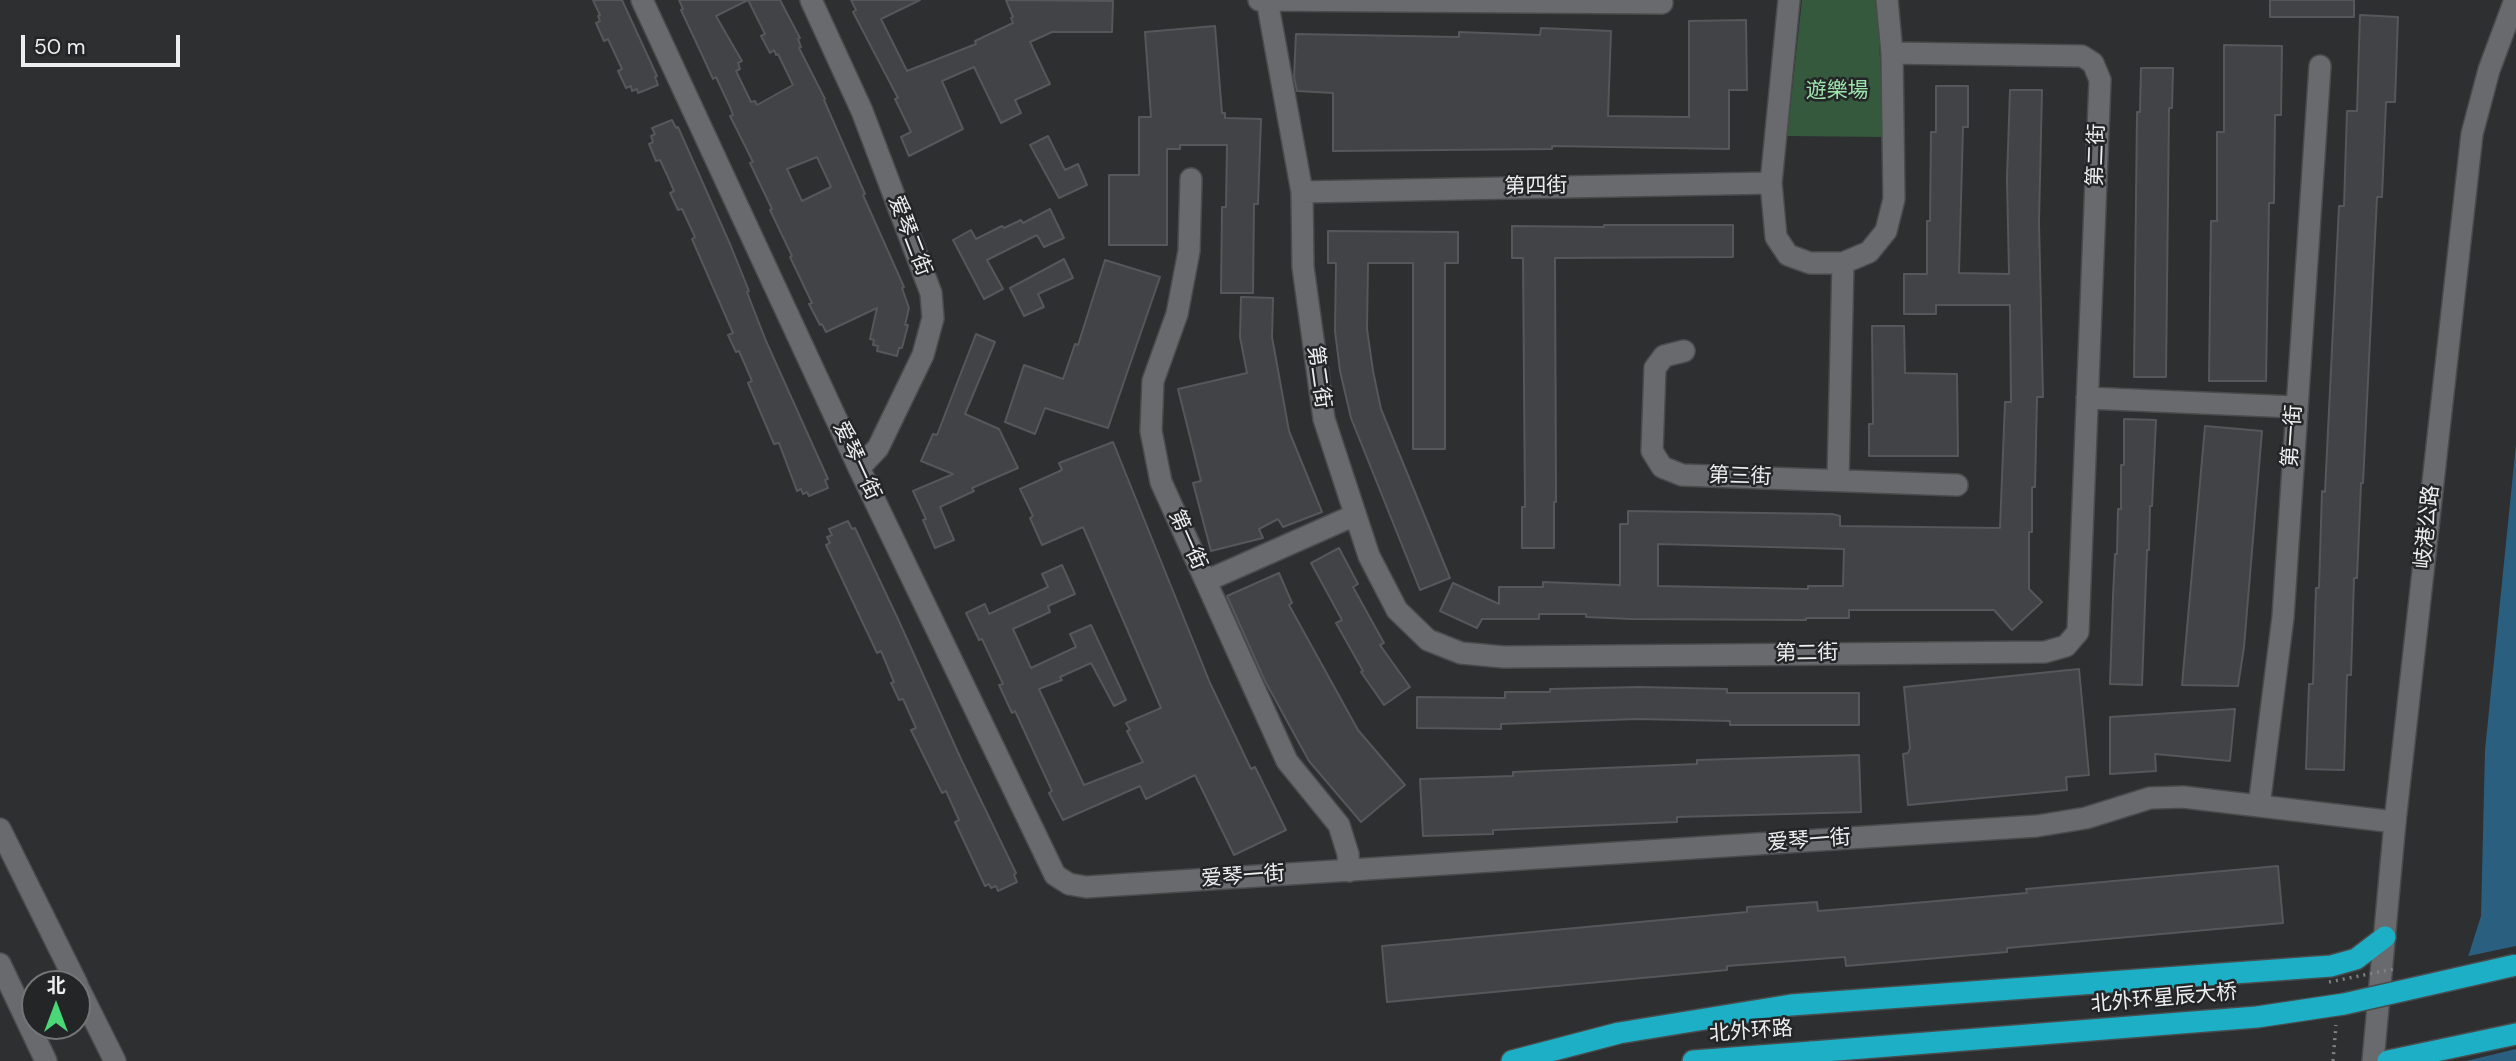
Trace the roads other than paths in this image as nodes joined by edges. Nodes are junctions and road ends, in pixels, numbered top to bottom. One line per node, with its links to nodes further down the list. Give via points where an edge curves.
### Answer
1 (642, 0): 18 (street, 爱琴一街)
2 (811, 0): 18 (street, 爱琴二街, via 862,111 931,293 933,318 923,355 878,448)
3 (1259, 0): 4 (street)
4 (1267, 0): 8 (street); 13 (street, 第二街)
5 (1789, 0): 12 (street)
6 (1887, 0): 9 (street)
7 (2515, 0): 24 (street, 岐港公路, via 2472,134)
8 (1662, 3)
9 (1892, 52): 14 (street, via 1894,199 1886,231 1869,252); 16 (street, 第二街, via 2082,56 2093,63 2100,80)
10 (2320, 66): 17 (street, 第一街)
11 (1191, 179): 22 (street, 第一街, via 1189,251 1177,314 1153,381 1151,431 1161,482)
12 (1771, 183): 13 (street, 第四街); 14 (street, via 1776,237 1788,255 1810,263)
13 (1302, 192): 21 (street, 第二街, via 1303,267 1324,419)
14 (1843, 263): 19 (street)
15 (1684, 351): 19 (street, 第三街, via 1664,356 1655,368 1652,451 1662,467 1682,475)
16 (2087, 398): 17 (street); 21 (street, 第二街, via 2078,632 2066,646 2046,652 1504,657 1461,653 1428,640 1397,610 1369,556)
17 (2295, 407): 23 (street, 第一街, via 2283,617)
18 (859, 468): 26 (street, 爱琴一街, via 1055,875 1086,887)
19 (1838, 480): 20 (street, 第三街)
20 (1957, 485)
21 (1355, 515): 22 (street)
22 (1206, 581): 26 (street, 第一街, via 1287,761 1339,825)
23 (2259, 806): 24 (street, 爱琴一街); 26 (street, 爱琴一街, via 2150,798 2086,818 2037,826)
24 (2395, 822): 27 (street, 岐港公路)
25 (0, 829): 30 (street)
26 (1349, 871)
27 (2385, 937): 36 (highway, via 2356,959 2331,966 1791,1004 1619,1033); 38 (street, 岐港公路)
28 (0, 964): 34 (street)
29 (2516, 965): 33 (highway, 北外环星辰大桥, bridge, via 2344,1004 2257,1017)
30 (70, 970)
31 (91, 1012): 35 (street)
32 (2516, 1034): 39 (highway)
33 (1812, 1052): 37 (highway, 北外环路)
34 (46, 1061)
35 (115, 1061)
36 (1512, 1061)
37 (1693, 1061)
38 (2373, 1061)
39 (2388, 1061)

